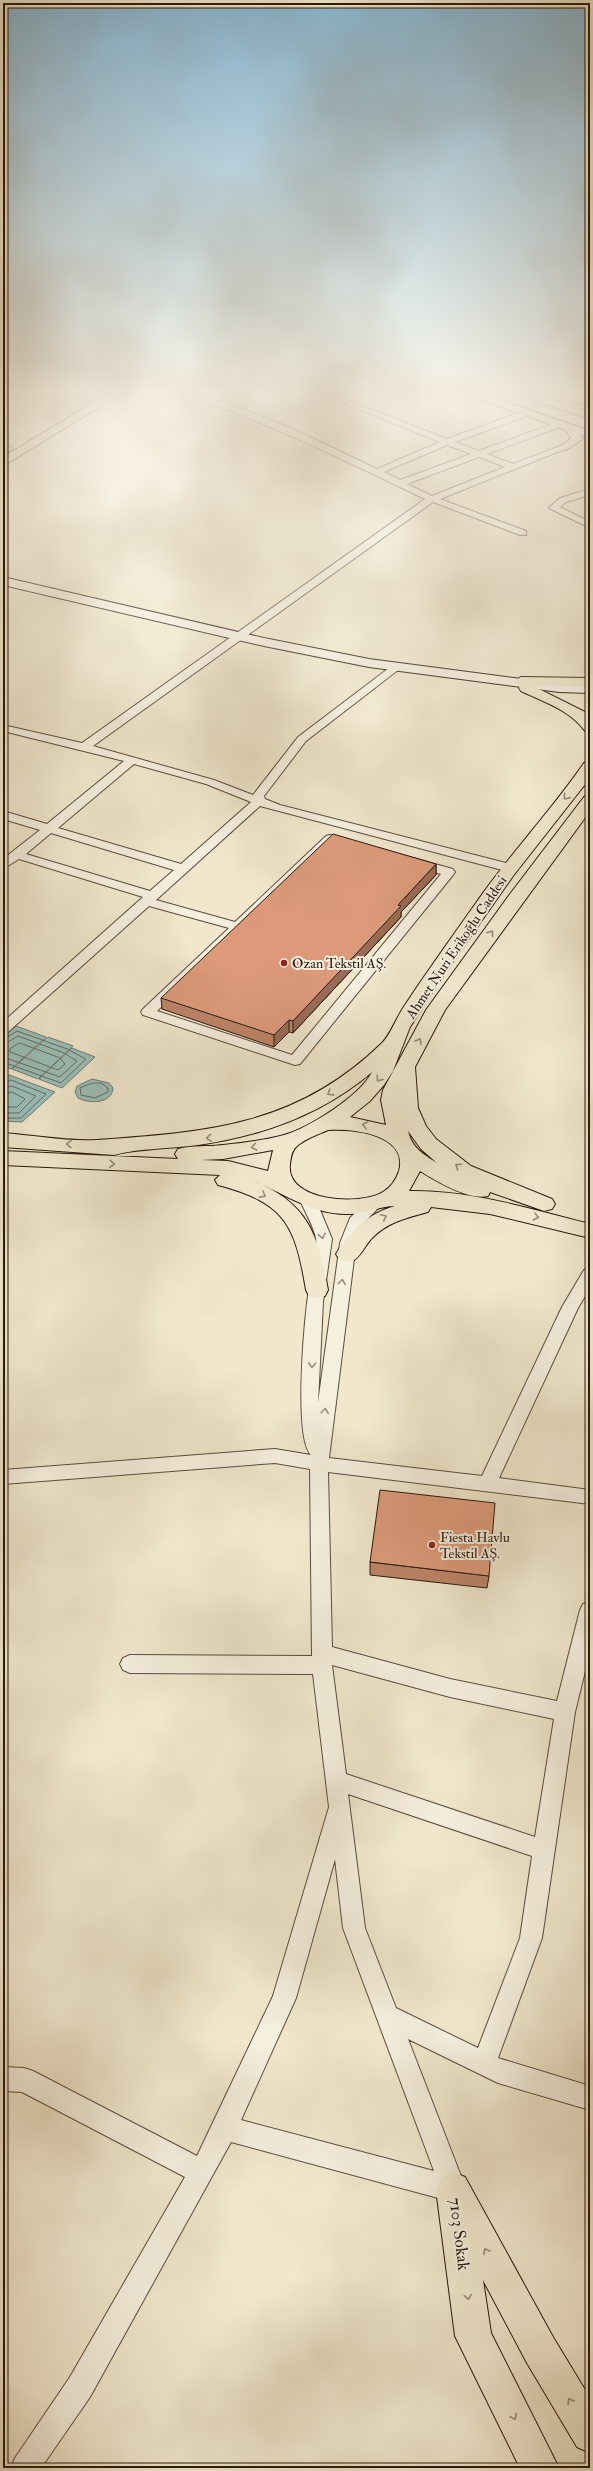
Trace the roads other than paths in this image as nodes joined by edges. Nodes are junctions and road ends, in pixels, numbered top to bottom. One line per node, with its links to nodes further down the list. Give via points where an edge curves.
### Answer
1 (418, 508): 7 (street)
2 (457, 508): 5 (street)
3 (555, 508): 4 (street)
4 (590, 525)
5 (523, 533)
6 (3, 581): 7 (street)
7 (238, 636): 8 (street); 15 (street)
8 (397, 667): 10 (street); 19 (street, via 302,739 258,796)
9 (590, 682): 10 (main road)
10 (520, 684): 11 (street); 12 (street); 14 (main road, via 580,714)
11 (590, 689)
12 (590, 705)
13 (3, 728): 15 (street)
14 (590, 728)
15 (83, 748): 16 (street)
16 (132, 760): 19 (street, via 210,782); 22 (street)
17 (589, 765): 26 (main road, Ahmet Nuri Erikoğlu Caddesi, one-way to 26)
18 (590, 800): 32 (main road, Ahmet Nuri Erikoğlu Caddesi, one-way to 18, via 436,1010)
19 (259, 801): 21 (street); 27 (street)
20 (3, 815): 22 (street)
21 (344, 825): 23 (street); 26 (street)
22 (47, 828): 24 (street); 27 (street)
23 (330, 839): 29 (street); 29 (street, via 449,872 295,1060 148,1012)
24 (16, 855): 25 (street); 28 (street)
25 (3, 865)
26 (510, 868): 31 (main road, Ahmet Nuri Erikoğlu Caddesi, via 416,1002)
27 (183, 869): 28 (street)
28 (149, 898): 29 (street); 30 (street)
29 (236, 926)
30 (3, 1029)
31 (394, 1043): 33 (main road, Ahmet Nuri Erikoğlu Caddesi, one-way to 33, via 386,1069 375,1085 358,1101); 36 (main road, one-way to 36, via 350,1080 328,1094 304,1108 256,1126 219,1137 193,1141)
32 (407, 1063): 37 (main road, Ahmet Nuri Erikoğlu Caddesi, via 390,1100); 43 (main road, one-way to 32, via 472,1176 439,1153 423,1136 408,1109 405,1088)
33 (324, 1124): 35 (main road); 37 (main road, one-way to 33, via 385,1132 366,1125 345,1122)
34 (3, 1140): 36 (main road, one-way to 34)
35 (292, 1140): 36 (main road, one-way to 36, via 198,1154); 40 (main road, via 281,1153 279,1167 284,1181)
36 (100, 1146)
37 (405, 1148): 42 (main road, via 412,1169 407,1182 395,1195); 43 (main road, via 446,1178 473,1189)
38 (3, 1158): 39 (main road, one-way to 39)
39 (144, 1166): 40 (main road, via 228,1168 257,1174); 49 (main road, one-way to 49, via 230,1181 262,1193 288,1211 299,1223 306,1239)
40 (290, 1188): 41 (main road)
41 (308, 1200): 42 (main road, via 334,1208 356,1208); 49 (street, one-way to 49, via 324,1239)
42 (380, 1202): 44 (main road, via 434,1198); 47 (street, via 352,1227)
43 (544, 1204): 45 (main road)
44 (480, 1205): 46 (main road, one-way to 46); 47 (main road, one-way to 44, via 364,1230 391,1214 426,1206)
45 (590, 1216)
46 (590, 1231)
47 (346, 1254): 50 (street, one-way to 47)
48 (590, 1274): 52 (street, via 570,1307)
49 (317, 1290): 50 (street, one-way to 50, via 309,1411)
50 (319, 1464): 51 (street, via 275,1456); 52 (street); 55 (street)
51 (3, 1477)
52 (488, 1482): 53 (street)
53 (590, 1497)
54 (590, 1610): 57 (street)
55 (322, 1659): 56 (street); 57 (street); 58 (street)
56 (130, 1664)
57 (565, 1712): 60 (street)
58 (336, 1780): 59 (street); 60 (street)
59 (339, 1805): 61 (street, via 354,1928); 65 (street, via 284,1998)
60 (544, 1850): 62 (street, via 531,1938)
61 (389, 2017): 62 (street); 67 (street)
62 (484, 2064): 64 (street, via 498,2071)
63 (3, 2079): 66 (street, via 24,2080)
64 (590, 2098)
65 (225, 2128): 66 (street); 67 (street)
66 (202, 2172): 69 (street, via 80,2387)
67 (453, 2189): 68 (main road, 7103 Sokak, one-way to 67, via 540,2350); 70 (main road, 7103 Sokak, one-way to 70, via 473,2336)
68 (590, 2434)
69 (25, 2468)
70 (540, 2468)

